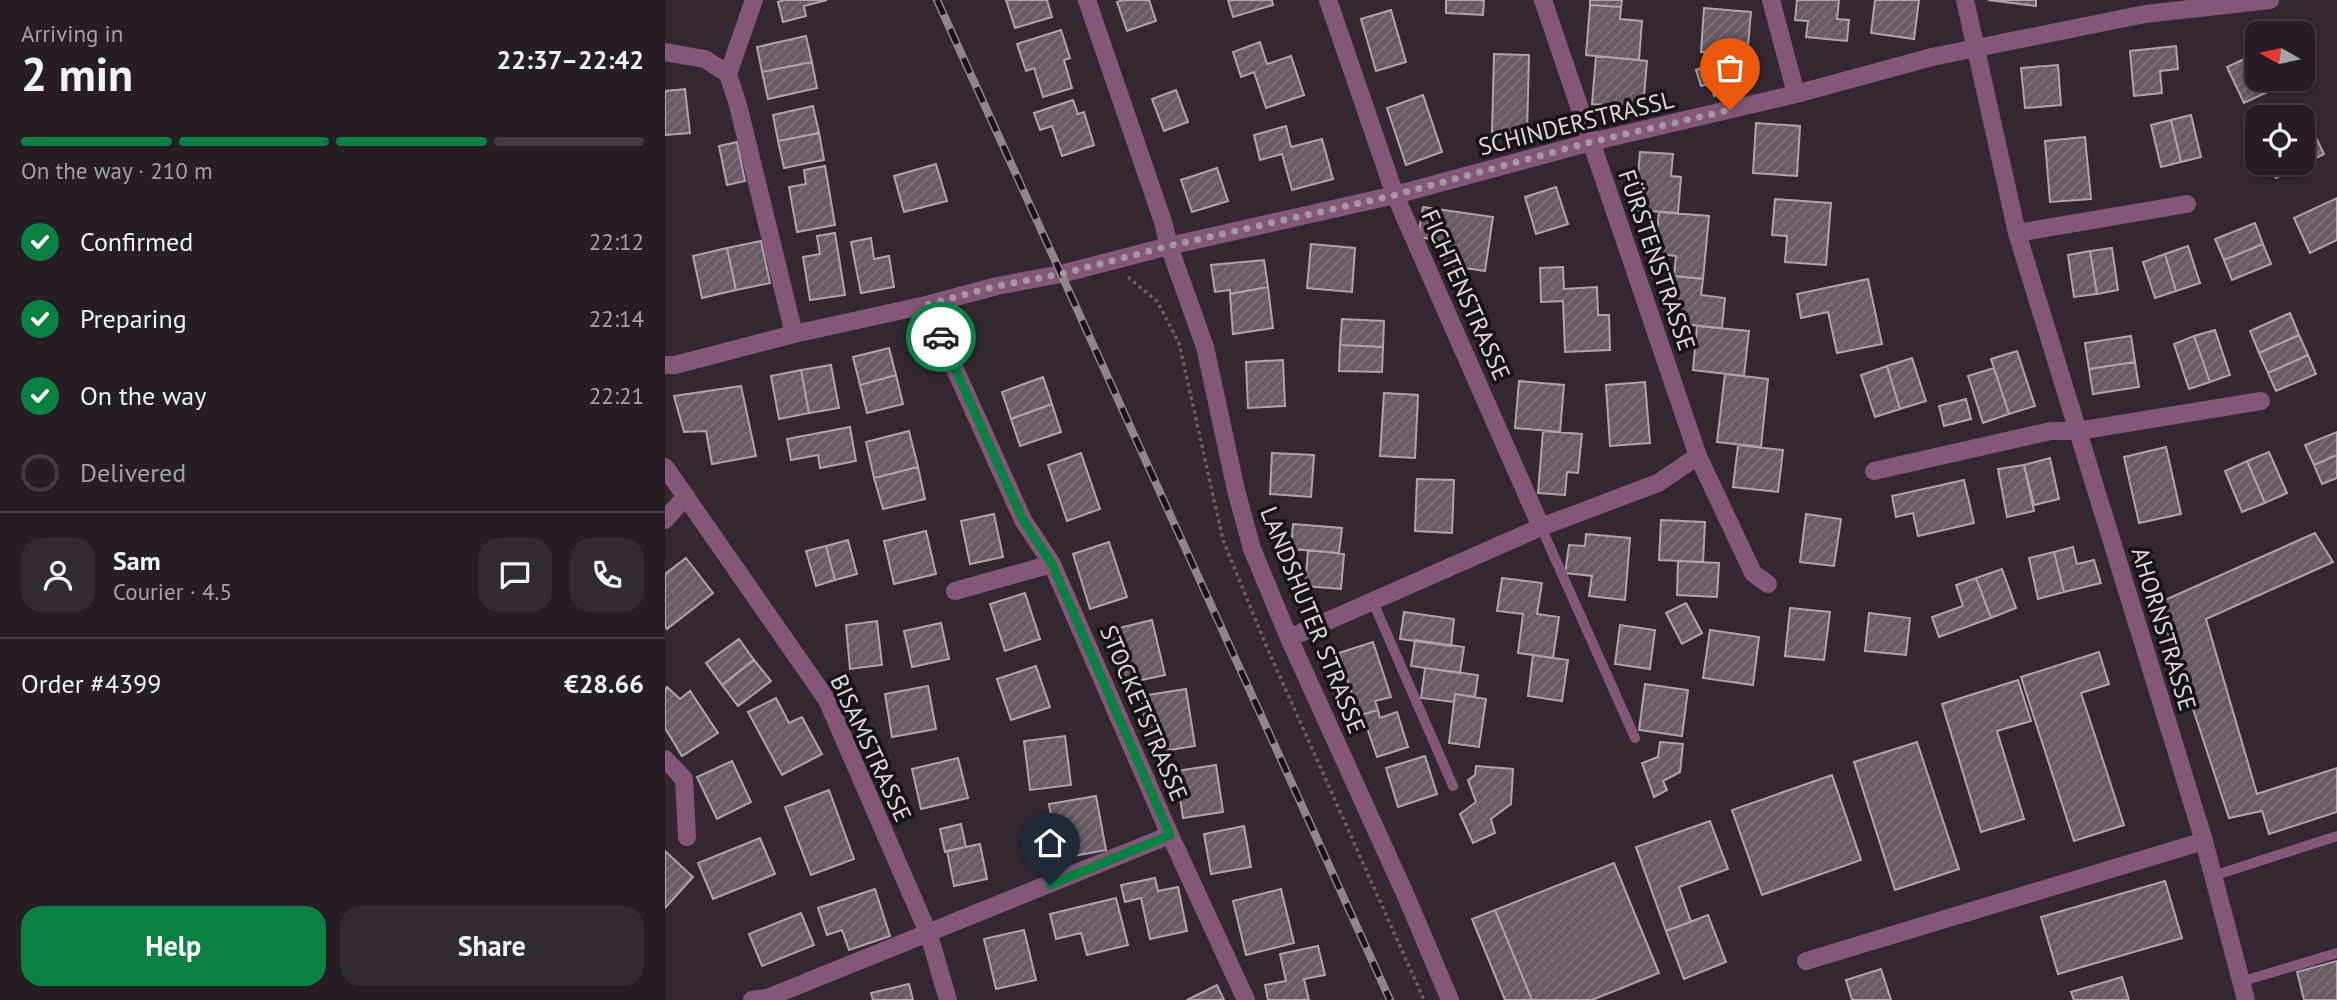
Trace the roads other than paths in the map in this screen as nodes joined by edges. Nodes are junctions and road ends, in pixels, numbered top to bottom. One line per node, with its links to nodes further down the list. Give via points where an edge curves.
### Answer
1 (754, 0): 10 (street)
2 (1087, 0): 16 (street, LANDSHUTER STRASSE)
3 (1328, 0): 13 (street, FICHTENSTRASSE)
4 (1543, 0): 12 (street, FÜRSTENSTRASSE)
5 (1771, 0): 11 (street)
6 (1965, 0): 8 (street, AHORNSTRASSE)
7 (2270, 0): 8 (street, SCHINDERSTRASSL, via 2145,14)
8 (1976, 49): 11 (street, SCHINDERSTRASSL); 15 (street, AHORNSTRASSE)
9 (665, 52): 10 (street, via 705,60)
10 (728, 74): 18 (street)
11 (1796, 94): 12 (street, SCHINDERSTRASSL)
12 (1591, 142): 13 (street, SCHINDERSTRASSL); 22 (street, FÜRSTENSTRASSE)
13 (1395, 195): 16 (street, SCHINDERSTRASSL); 27 (street, FICHTENSTRASSE)
14 (2186, 204): 15 (street)
15 (2017, 233): 21 (street, AHORNSTRASSE)
16 (1169, 246): 17 (street, SCHINDERSTRASSL); 32 (street, LANDSHUTER STRASSE, via 1205,347 1252,549)
17 (926, 305): 18 (street); 28 (street, STOCKETSTRASSE, via 1023,520)
18 (794, 334): 19 (street)
19 (665, 365)
20 (2261, 401): 21 (street)
21 (2078, 431): 24 (street, via 2051,431); 39 (street, AHORNSTRASSE)
22 (1698, 456): 27 (street, via 1658,483); 29 (street, FÜRSTENSTRASSE, via 1753,573)
23 (665, 467): 25 (street, BISAMSTRASSE)
24 (1874, 471)
25 (686, 496): 26 (street); 41 (street, BISAMSTRASSE, via 827,700)
26 (665, 520)
27 (1541, 527): 31 (street); 33 (lane)
28 (1052, 564): 30 (street); 36 (street, STOCKETSTRASSE)
29 (1768, 584)
30 (955, 591)
31 (1373, 602): 32 (street); 35 (lane)
32 (1289, 638): 48 (street, LANDSHUTER STRASSE)
33 (1635, 738)
34 (665, 759): 38 (street, via 684,779)
35 (1453, 786)
36 (1170, 835): 41 (street, STOCKETSTRASSE); 47 (street)
37 (2337, 836): 40 (lane)
38 (687, 837)
39 (2204, 841): 40 (street, AHORNSTRASSE); 43 (street)
40 (2213, 876): 44 (street, AHORNSTRASSE)
41 (929, 935): 45 (street, STOCKETSTRASSE); 46 (street, BISAMSTRASSE)
42 (2337, 953): 44 (lane)
43 (1806, 961)
44 (2240, 982): 49 (street, AHORNSTRASSE)
45 (762, 999)
46 (948, 1000)
47 (1245, 1000)
48 (1451, 1000)
49 (2246, 1000)

